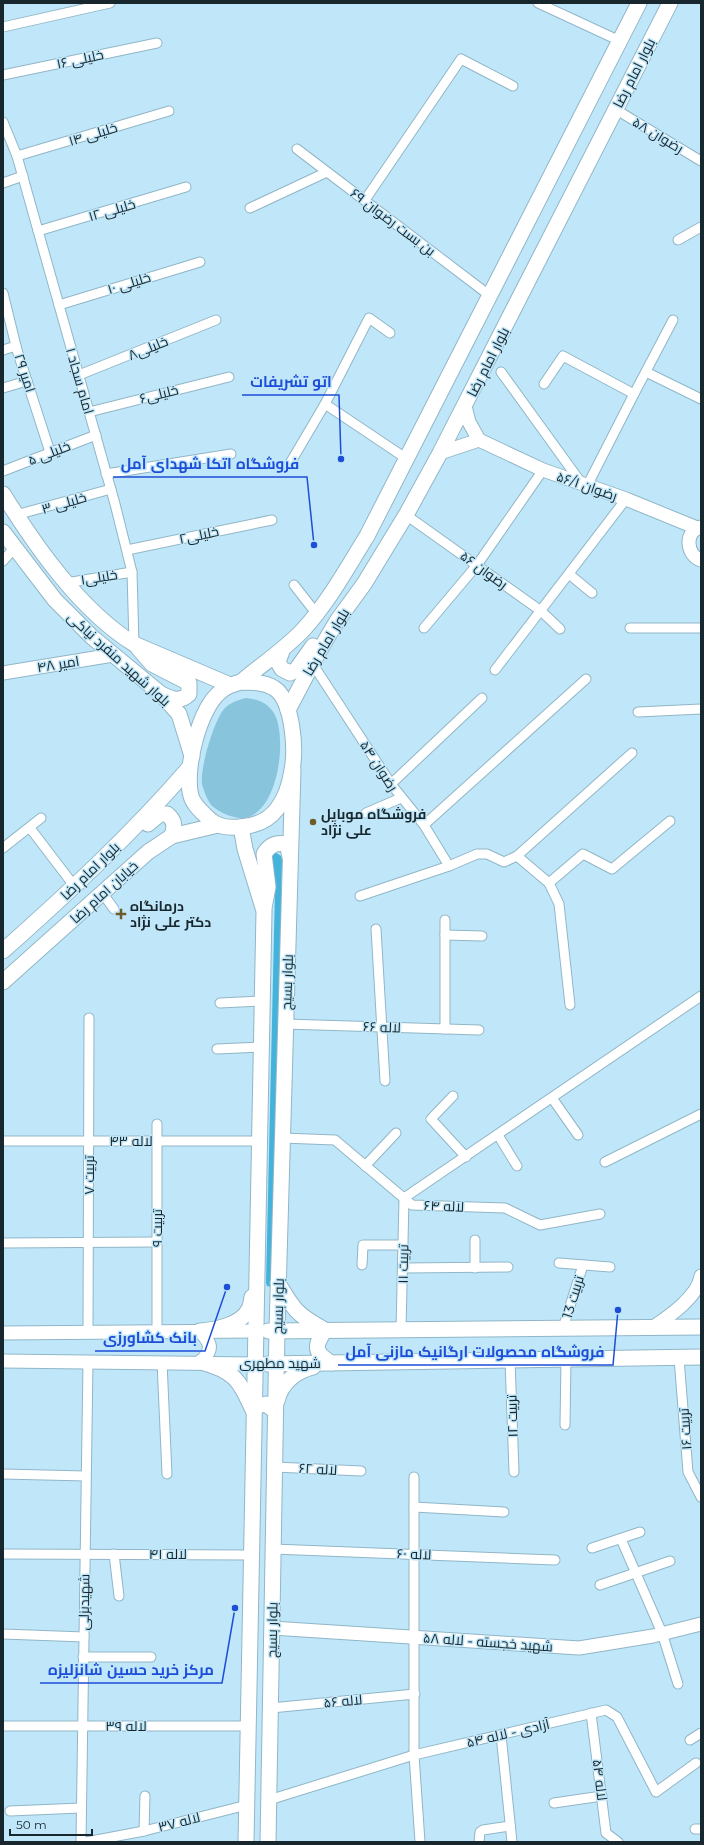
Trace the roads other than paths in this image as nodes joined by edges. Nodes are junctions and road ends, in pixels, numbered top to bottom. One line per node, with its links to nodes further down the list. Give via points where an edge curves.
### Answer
1 (110, 3): 5 (street)
2 (538, 3): 6 (street)
3 (639, 3): 6 (main road, بلوار امام رضا)
4 (670, 3): 10 (main road, بلوار امام رضا)
5 (3, 26)
6 (620, 41): 27 (main road, بلوار امام رضا)
7 (157, 43): 8 (street, خلیلی ۱۶)
8 (3, 75)
9 (513, 86): 20 (street, via 461,59)
10 (615, 109): 15 (street, رضوان ۵۸); 45 (main road, بلوار امام رضا)
11 (169, 111): 14 (street, خلیلی ۱۴)
12 (3, 122): 14 (street, امام سجاد ۱)
13 (297, 149): 16 (street, بن بست رضوان ۶۹)
14 (17, 156): 17 (street, امام سجاد ۱)
15 (701, 160)
16 (327, 172): 20 (street, بن بست رضوان ۶۹); 21 (street)
17 (23, 176): 18 (street); 23 (street, امام سجاد ۱)
18 (3, 183)
19 (186, 187): 23 (street, خلیلی ۱۲)
20 (365, 200): 27 (street, بن بست رضوان ۶۹)
21 (250, 208)
22 (701, 227): 24 (street)
23 (38, 230): 28 (street, امام سجاد ۱)
24 (678, 240)
25 (200, 262): 28 (street, خلیلی ۱۰)
26 (3, 293): 29 (street, امیر ۲۹)
27 (489, 295): 52 (main road, بلوار امام رضا)
28 (59, 305): 37 (street, امام سجاد ۱)
29 (6, 316): 33 (street, امیر ۲۹)
30 (216, 320): 37 (street, خلیلی۸)
31 (673, 320): 36 (street)
32 (390, 333): 44 (street, via 369,318)
33 (16, 346): 34 (street); 39 (street, امیر ۲۹)
34 (3, 350)
35 (501, 372): 57 (street)
36 (646, 372): 42 (street); 43 (street)
37 (79, 375): 46 (street, امام سجاد ۱)
38 (229, 376): 46 (street, خلیلی۶)
39 (27, 381): 41 (street); 49 (street, امیر ۲۹)
40 (544, 384): 42 (street, via 563,356)
41 (3, 388)
42 (634, 394): 57 (street)
43 (701, 399)
44 (325, 404): 52 (street); 53 (street)
45 (465, 406): 48 (street); 50 (main road, بلوار امام رضا)
46 (89, 412): 47 (street, امام سجاد ۱)
47 (96, 435): 49 (street, خلیلی ۵); 56 (street, امام سجاد ۱)
48 (479, 440): 50 (street); 54 (street, رضوان ۵۶/۱)
49 (50, 452): 55 (street, خلیلی ۵)
50 (440, 453): 62 (main road, بلوار امام رضا)
51 (231, 454): 56 (street)
52 (407, 459): 77 (main road, بلوار امام رضا, via 367,536)
53 (289, 465)
54 (544, 470): 57 (street, رضوان ۵۶/۱); 70 (street)
55 (3, 471)
56 (106, 474): 58 (street, امام سجاد ۱)
57 (585, 485): 60 (street, رضوان ۵۶/۱)
58 (111, 489): 61 (street, خلیلی ۳); 67 (street, امام سجاد ۱)
59 (3, 494): 61 (main road, بلوار شهید منفرد نیاکی)
60 (626, 499): 64 (street, رضوان ۵۶/۱); 72 (street)
61 (16, 515): 73 (main road, بلوار شهید منفرد نیاکی)
62 (406, 515): 70 (street, رضوان ۵۶); 78 (main road, بلوار امام رضا)
63 (272, 520): 67 (street, خلیلی۲)
64 (699, 528): 68 (street, via 691,534 688,543 690,552)
65 (3, 532): 66 (main road, بلوار شهید منفرد نیاکی)
66 (10, 544): 69 (street); 85 (main road, بلوار شهید منفرد نیاکی, via 55,600)
67 (127, 550): 71 (street, امام سجاد ۱)
68 (701, 560)
69 (3, 561)
70 (477, 565): 76 (street, رضوان ۵۶); 79 (street)
71 (132, 572): 73 (street, خلیلی۱); 83 (street, امام سجاد ۱)
72 (569, 574): 75 (street); 76 (street)
73 (66, 583): 83 (main road, بلوار شهید منفرد نیاکی, via 103,620)
74 (294, 585): 77 (street)
75 (592, 593)
76 (541, 611): 82 (street, رضوان ۵۶); 87 (street)
77 (316, 613): 84 (main road, بلوار امام رضا)
78 (338, 621): 84 (main road, via 311,648 296,670 290,673 282,669 278,662); 86 (main road, بلوار امام رضا)
79 (424, 628)
80 (630, 628): 81 (street)
81 (701, 628)
82 (560, 630)
83 (134, 644): 90 (main road, بلوار شهید منفرد نیاکی); 91 (main road, via 152,664 189,683 189,694 184,699 176,700)
84 (282, 651): 90 (main road, بلوار امام رضا)
85 (113, 655): 88 (street, امیر ۴۸); 91 (main road, بلوار شهید منفرد نیاکی)
86 (312, 664): 94 (main road, بلوار امام رضا); 99 (street, رضوان ۵۴)
87 (495, 670)
88 (3, 673)
89 (586, 679): 105 (street)
90 (236, 683): 94 (main road, via 259,682 274,688 284,698); 97 (main road, via 219,692 203,713)
91 (161, 694): 97 (main road, بلوار شهید منفرد نیاکی, via 179,714)
92 (482, 698): 99 (street)
93 (701, 709): 95 (street)
94 (288, 710): 98 (main road, via 293,734)
95 (638, 712)
96 (632, 753): 110 (street)
97 (190, 763): 104 (main road, via 191,797 199,809); 114 (main road, بلوار امام رضا, via 157,805)
98 (293, 769): 106 (main road, via 286,794 277,810 265,821); 111 (main road, بلوار بسیج)
99 (391, 784): 100 (street, رضوان ۵۴)
100 (401, 798): 101 (street); 105 (street, رضوان ۵۴)
101 (366, 813)
102 (42, 818): 107 (street)
103 (670, 821): 113 (street, via 612,869 583,854)
104 (218, 825): 106 (main road, via 229,828); 108 (main road, خیابان امام رضا)
105 (424, 825): 112 (street, رضوان ۵۴)
106 (241, 827): 118 (main road, بلوار بسیج)
107 (30, 828): 109 (street); 114 (street)
108 (172, 836): 114 (main road, via 172,818 167,814 160,814 112,861); 115 (main road, خیابان امام رضا, via 148,852)
109 (3, 848)
110 (517, 856): 112 (street, via 504,862 487,854 477,854); 113 (street)
111 (290, 859): 118 (main road, via 288,848 281,843 271,845 264,854 268,887); 130 (main road, بلوار بسیج)
112 (449, 866): 116 (street)
113 (549, 883): 128 (street, via 559,904)
114 (75, 887): 123 (main road, بلوار امام رضا)
115 (103, 894): 117 (street); 124 (main road, خیابان امام رضا)
116 (360, 896)
117 (114, 910)
118 (264, 911): 126 (main road, بلوار بسیج)
119 (445, 920): 121 (street)
120 (376, 929): 131 (street)
121 (445, 935): 122 (street); 132 (street)
122 (482, 936)
123 (3, 951)
124 (3, 982)
125 (701, 996): 138 (street)
126 (262, 1001): 127 (street); 134 (main road, بلوار بسیج)
127 (220, 1003)
128 (570, 1005)
129 (89, 1018): 146 (street, تربیت ۷)
130 (285, 1024): 131 (street, لاله ۶۶); 144 (main road, بلوار بسیج)
131 (382, 1027): 132 (street, لاله ۶۶); 136 (street)
132 (445, 1029): 133 (street, لاله ۶۶)
133 (479, 1030)
134 (261, 1047): 135 (street); 148 (main road, بلوار بسیج)
135 (217, 1049)
136 (385, 1081)
137 (453, 1096): 149 (street, via 431,1119)
138 (552, 1098): 142 (street); 143 (street)
139 (701, 1114): 150 (street)
140 (157, 1124): 147 (street, تربیت ۹)
141 (396, 1133): 151 (street)
142 (498, 1135): 149 (street); 152 (street)
143 (578, 1135)
144 (282, 1138): 151 (street, لاله ۶۴, via 335,1140); 169 (main road, بلوار بسیج)
145 (3, 1141): 146 (street, لاله ۴۳)
146 (89, 1141): 147 (street, لاله ۴۳); 157 (street, تربیت ۷)
147 (157, 1141): 148 (street, لاله ۴۳); 158 (street, تربیت ۹)
148 (259, 1141): 170 (main road, بلوار بسیج)
149 (466, 1157): 153 (street)
150 (604, 1162)
151 (365, 1166): 153 (street, لاله ۶۴)
152 (517, 1166)
153 (404, 1198): 154 (street, لاله ۶۴, via 412,1205 505,1208 540,1225); 159 (street, تربیت ۱۱)
154 (600, 1214)
155 (475, 1240): 166 (street)
156 (3, 1242): 157 (street)
157 (88, 1242): 158 (street); 179 (street, تربیت ۷)
158 (157, 1242): 180 (street, تربیت ۹)
159 (403, 1245): 161 (street, via 363,1245); 165 (street, تربیت ۱۱)
160 (559, 1263): 162 (street)
161 (362, 1265)
162 (583, 1265): 164 (street); 172 (street, تربیت 13)
163 (508, 1267): 166 (street)
164 (610, 1267)
165 (403, 1268): 166 (street); 176 (street, تربیت ۱۱)
166 (475, 1268)
167 (701, 1276): 168 (street)
168 (701, 1280): 173 (street, via 675,1313)
169 (278, 1283): 170 (main road, via 273,1294 269,1296 259,1292); 174 (main road, بلوار بسیج); 175 (main road, via 294,1310)
170 (256, 1286): 177 (main road, via 249,1309 244,1316 220,1329); 178 (main road, بلوار بسیج)
171 (701, 1327): 173 (main road)
172 (563, 1328): 173 (main road); 176 (main road)
173 (652, 1328)
174 (277, 1330): 175 (main road); 178 (main road); 192 (main road, بلوار بسیج)
175 (325, 1330): 176 (main road); 190 (main road, via 318,1341 318,1349 321,1356)
176 (401, 1330)
177 (200, 1331): 178 (street); 180 (street); 189 (street, via 210,1347 208,1355)
178 (255, 1331): 191 (main road, بلوار بسیج)
179 (88, 1332): 180 (street); 181 (street)
180 (157, 1332)
181 (3, 1333)
182 (701, 1357): 183 (main road, شهید مطهری)
183 (679, 1358): 184 (main road, شهید مطهری); 203 (street, تربیت ۱۶, via 688,1472)
184 (566, 1359): 185 (main road, شهید مطهری); 195 (street)
185 (510, 1360): 190 (main road, شهید مطهری); 198 (street, تربیت ۱۲)
186 (3, 1361): 187 (street, شهید مطهری)
187 (88, 1362): 188 (street, شهید مطهری); 201 (street, شهیدبزلی)
188 (162, 1362): 189 (street, شهید مطهری); 200 (street)
189 (201, 1362): 191 (street, شهید مطهری); 193 (main road, via 232,1374)
190 (331, 1363): 192 (main road, شهید مطهری); 194 (main road, via 305,1369 292,1376 278,1396)
191 (254, 1364): 192 (main road, شهید مطهری); 193 (main road, بلوار بسیج)
192 (276, 1364): 194 (main road, بلوار بسیج)
193 (253, 1410): 194 (main road, via 256,1406 266,1404); 213 (main road, بلوار بسیج)
194 (276, 1412): 196 (main road, بلوار بسیج)
195 (565, 1425)
196 (275, 1467): 197 (street, لاله ۶۲); 209 (main road, بلوار بسیج)
197 (361, 1471)
198 (514, 1472)
199 (3, 1474): 201 (street)
200 (166, 1474)
201 (86, 1476): 211 (street, شهیدبزلی)
202 (414, 1477): 204 (street)
203 (701, 1497)
204 (414, 1507): 205 (street); 214 (street)
205 (504, 1512)
206 (640, 1532): 207 (street)
207 (621, 1539): 208 (street); 217 (street)
208 (592, 1548)
209 (273, 1549): 214 (street, لاله ۶۰); 221 (main road, بلوار بسیج)
210 (3, 1554): 211 (street, لاله ۴۱)
211 (85, 1554): 212 (street, لاله ۴۱); 224 (street, شهیدبزلی)
212 (114, 1554): 213 (street, لاله ۴۱); 219 (street)
213 (251, 1554): 234 (main road, بلوار بسیج)
214 (414, 1554): 215 (street, لاله ۶۰); 225 (street)
215 (555, 1560)
216 (670, 1561): 217 (street)
217 (635, 1572): 218 (street); 222 (street)
218 (600, 1585)
219 (119, 1596)
220 (701, 1624): 222 (street, شهید خجسته - لاله ۵۸)
221 (272, 1628): 225 (street, شهید خجسته - لاله ۵۸); 230 (main road, بلوار بسیج)
222 (662, 1633): 225 (street, شهید خجسته - لاله ۵۸, via 579,1648); 228 (street)
223 (3, 1634): 224 (street)
224 (84, 1637): 226 (street, شهیدبزلی)
225 (414, 1637): 229 (street)
226 (83, 1657): 227 (street); 233 (street, شهیدبزلی)
227 (151, 1657)
228 (678, 1684)
229 (415, 1694): 230 (street, لاله ۵۶); 238 (street)
230 (271, 1708): 242 (main road, بلوار بسیج)
231 (591, 1713): 236 (street, آزادی - لاله ۵۴); 239 (street, آزادی - لاله ۵۴, via 606,1710 617,1717 656,1792); 241 (street, لاله ۵۴)
232 (3, 1726): 233 (street, لاله ۳۹)
233 (82, 1726): 234 (street, لاله ۳۹); 245 (street, شهیدبزلی)
234 (248, 1726): 244 (main road, بلوار بسیج)
235 (701, 1733): 237 (street)
236 (501, 1735): 238 (street, آزادی - لاله ۵۴); 247 (street)
237 (690, 1740)
238 (414, 1755): 242 (street, آزادی - لاله ۵۴); 253 (street)
239 (696, 1763)
240 (145, 1796): 248 (street)
241 (602, 1796): 243 (street); 256 (street, لاله ۵۴, via 606,1833)
242 (269, 1800): 252 (main road, بلوار بسیج)
243 (554, 1803)
244 (247, 1805): 248 (street, لاله ۳۷); 251 (main road, بلوار بسیج)
245 (81, 1808): 246 (street); 249 (street, شهیدبزلی)
246 (10, 1811)
247 (510, 1826): 254 (street, via 483,1830 480,1832); 255 (street)
248 (144, 1831): 250 (street, لاله ۳۷)
249 (80, 1842)
250 (86, 1842)
251 (246, 1842)
252 (268, 1842)
253 (420, 1842)
254 (479, 1842)
255 (512, 1842)
256 (618, 1842)

